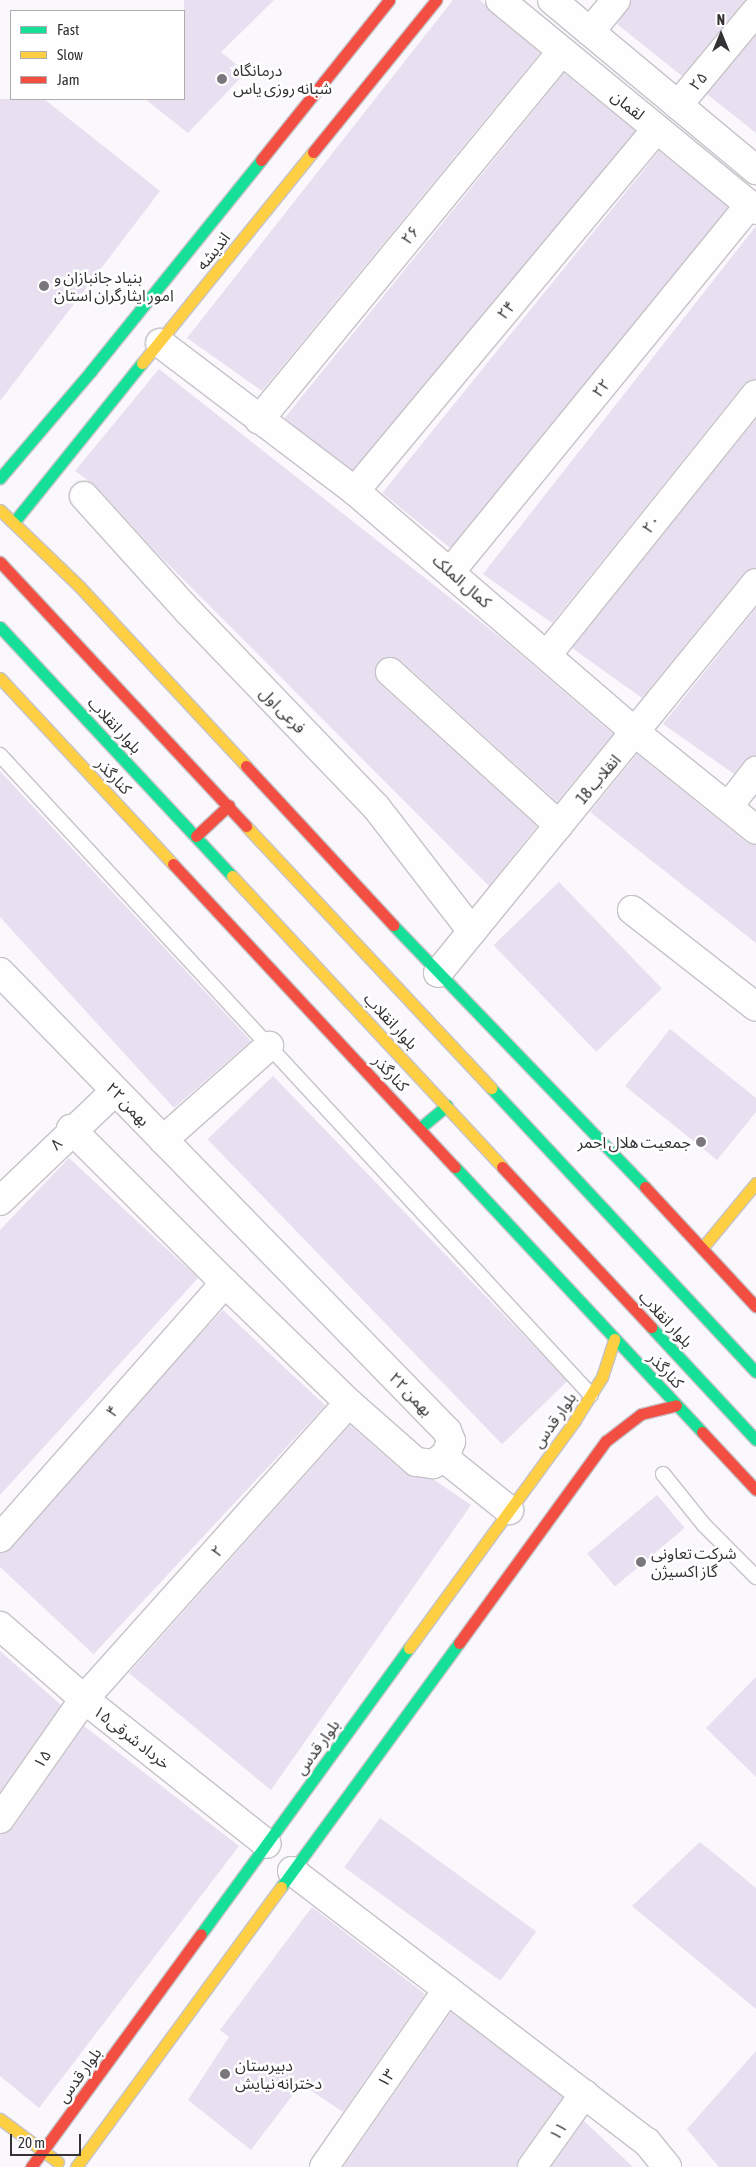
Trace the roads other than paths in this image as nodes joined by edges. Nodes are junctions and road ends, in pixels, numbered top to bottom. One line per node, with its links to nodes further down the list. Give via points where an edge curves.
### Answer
1 (389, 0): 16 (main road, اندیشه, via 281,141)
2 (436, 0): 13 (main road, اندیشه, via 303,156)
3 (500, 0): 8 (street, لقمان)
4 (552, 0): 7 (street, لقمان)
5 (616, 0): 7 (street)
6 (756, 11): 9 (street, ۲۵)
7 (590, 32): 9 (street, لقمان)
8 (562, 51): 10 (street, لقمان); 15 (street, ۲۶)
9 (678, 105): 11 (street, لقمان)
10 (657, 129): 12 (street, لقمان); 17 (street, ۲۴)
11 (756, 170)
12 (753, 208): 24 (street, ۲۲)
13 (160, 343): 15 (street, کمال الملک); 20 (main road, اندیشه)
14 (756, 394): 27 (street, ۲۰)
15 (258, 420): 17 (street, کمال الملک)
16 (4, 479)
17 (355, 491): 24 (street, کمال الملک)
18 (22, 496): 20 (main road)
19 (84, 496): 39 (street, فرعی اول, via 188,611 376,807)
20 (34, 497): 22 (main road, اندیشه)
21 (0, 510): 22 (main road)
22 (14, 522): 41 (main road, via 79,586)
23 (0, 562): 33 (main road, بلوار انقلاب)
24 (451, 571): 27 (street, کمال الملک)
25 (756, 583): 30 (street, انقلاب 18)
26 (0, 627): 37 (main road, بلوار انقلاب)
27 (547, 655): 30 (street, کمال الملک)
28 (390, 672): 35 (street)
29 (0, 678): 46 (main road, کنارگذر)
30 (636, 733): 34 (street, کمال الملک); 35 (street, انقلاب 18)
31 (0, 756): 43 (lane)
32 (756, 771): 34 (street)
33 (229, 805): 37 (main road); 55 (main road, بلوار انقلاب)
34 (728, 807): 36 (street, کمال الملک)
35 (558, 825): 39 (street, انقلاب 18)
36 (756, 830)
37 (196, 836): 45 (main road, بلوار انقلاب)
38 (632, 910): 42 (street)
39 (472, 931): 41 (street, انقلاب 18)
40 (0, 972): 44 (street, ۲۲ بهمن)
41 (438, 973): 51 (main road)
42 (756, 1007)
43 (269, 1046): 48 (street); 56 (lane)
44 (115, 1091): 47 (street, ۸); 48 (street, ۲۲ بهمن)
45 (447, 1105): 46 (main road); 59 (main road, بلوار انقلاب)
46 (420, 1128): 54 (main road, کنارگذر)
47 (71, 1129): 50 (street, ۸); 52 (street)
48 (163, 1140): 60 (street, ۲۲ بهمن, via 447,1431 451,1441)
49 (756, 1183): 51 (main road)
50 (0, 1201)
51 (703, 1247): 53 (main road)
52 (225, 1283): 57 (street); 64 (street, ۴)
53 (756, 1307)
54 (614, 1338): 56 (main road, بلوار قدس, via 602,1377); 58 (main road, کنارگذر)
55 (756, 1372)
56 (591, 1395): 63 (main road, بلوار قدس)
57 (349, 1404): 60 (street, via 416,1462 432,1464); 67 (street, ۲)
58 (676, 1405): 62 (main road, کنارگذر); 70 (main road, via 640,1414 606,1441 535,1530)
59 (756, 1440)
60 (443, 1457): 63 (street)
61 (663, 1474): 65 (lane, via 704,1525)
62 (756, 1490)
63 (513, 1513): 69 (main road, بلوار قدس)
64 (0, 1538)
65 (756, 1577)
66 (0, 1626): 67 (street, ۱۵خرداد شرقی)
67 (84, 1699): 68 (street, ۱۵); 69 (street, ۱۵خرداد شرقی)
68 (0, 1819)
69 (267, 1844): 74 (main road, بلوار قدس)
70 (292, 1871): 71 (street); 77 (main road)
71 (447, 1990): 72 (street); 78 (street, ۱۳)
72 (584, 2094): 79 (street, ۱۱); 80 (street, via 647,2142)
73 (0, 2119): 74 (main road)
74 (43, 2151): 75 (main road, بلوار قدس); 76 (main road)
75 (31, 2167)
76 (65, 2167)
77 (76, 2167)
78 (324, 2167)
79 (532, 2167)
80 (667, 2167)

